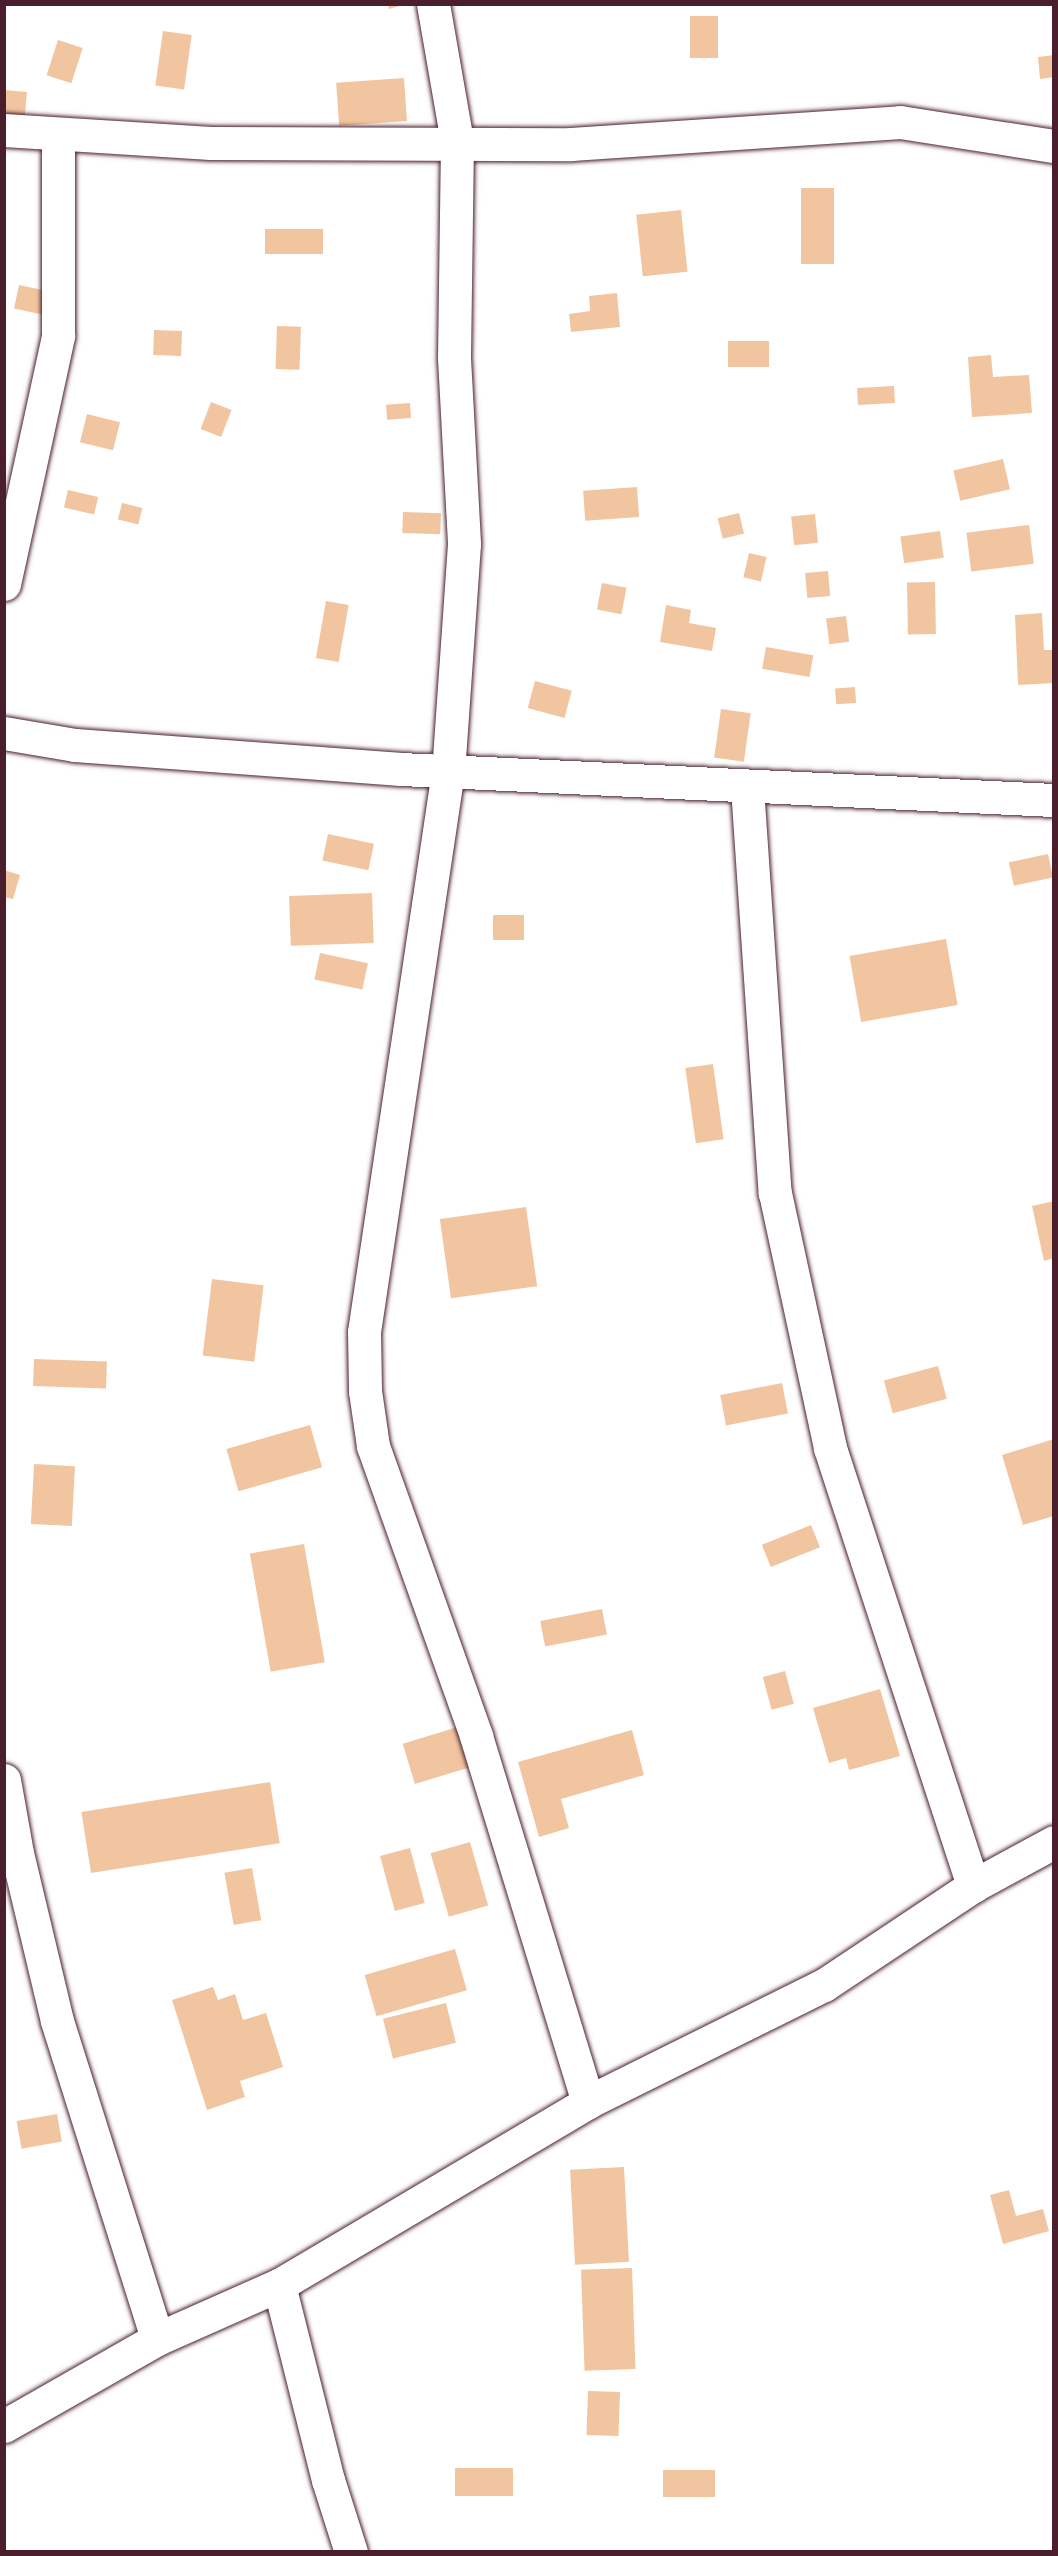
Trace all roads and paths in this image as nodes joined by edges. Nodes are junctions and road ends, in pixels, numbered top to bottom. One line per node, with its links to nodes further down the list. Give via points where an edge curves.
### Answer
1 (433, 4): 4 (street)
2 (4, 130): 3 (street)
3 (58, 134): 4 (street, via 211,143); 6 (street, via 58,336)
4 (457, 142): 5 (street, via 571,144 900,122); 8 (street, via 454,358 464,544)
5 (1053, 146)
6 (4, 584)
7 (4, 733): 8 (street, via 75,745)
8 (448, 771): 9 (street); 14 (street, via 364,1332 365,1390 373,1446 476,1736)
9 (747, 787): 10 (street); 13 (street, via 775,1193 830,1448)
10 (1053, 800)
11 (4, 1780): 16 (street, via 57,2021)
12 (1053, 1842): 13 (street)
13 (973, 1886): 14 (street, via 824,1985)
14 (588, 2102): 15 (street)
15 (279, 2285): 16 (street); 18 (street, via 328,2480)
16 (157, 2339): 17 (street)
17 (4, 2426)
18 (351, 2552)

